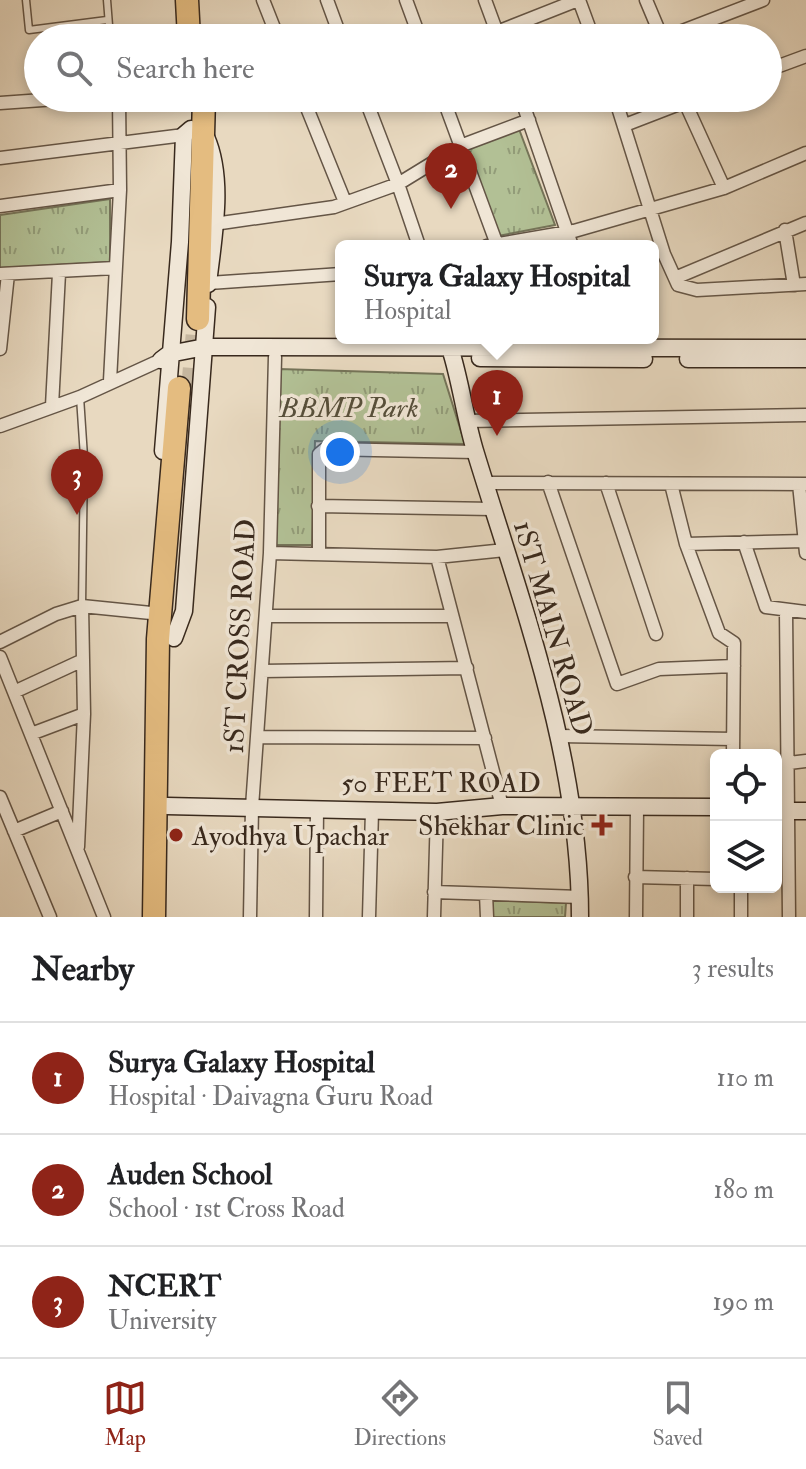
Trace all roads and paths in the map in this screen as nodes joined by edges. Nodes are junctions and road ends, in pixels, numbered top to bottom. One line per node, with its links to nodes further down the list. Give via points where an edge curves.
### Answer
1 (26, 0): 13 (lane)
2 (107, 0): 12 (lane)
3 (187, 0): 16 (highway)
4 (202, 0): 17 (highway)
5 (263, 0): 18 (street)
6 (327, 0): 19 (street)
7 (406, 0): 20 (street)
8 (485, 0): 21 (street)
9 (578, 0): 22 (street); 23 (street)
10 (646, 0): 24 (street)
11 (763, 0): 25 (street)
12 (107, 20): 14 (lane); 15 (lane)
13 (28, 24)
14 (76, 24)
15 (108, 24)
16 (188, 24)
17 (203, 24)
18 (272, 24)
19 (336, 24)
20 (415, 24)
21 (494, 24)
22 (523, 24)
23 (587, 24)
24 (657, 24)
25 (700, 24)
26 (806, 56): 27 (street)
27 (782, 65)
28 (24, 101): 29 (street)
29 (0, 103)
30 (120, 112): 43 (street)
31 (191, 112): 42 (highway)
32 (200, 112): 42 (highway)
33 (309, 112): 51 (street)
34 (370, 112): 47 (street)
35 (448, 112): 44 (street)
36 (526, 112): 40 (street)
37 (620, 112): 41 (street)
38 (656, 112): 41 (street)
39 (692, 112): 48 (street)
40 (529, 120): 44 (street); 56 (street)
41 (625, 125): 53 (street)
42 (193, 133): 43 (street); 55 (street, via 213,153); 70 (highway); 77 (street)
43 (121, 142): 46 (street); 49 (street)
44 (460, 146): 47 (street); 59 (street)
45 (806, 153): 48 (street)
46 (0, 158)
47 (398, 184): 51 (street); 58 (street)
48 (724, 188): 53 (street)
49 (120, 190): 52 (street); 63 (street)
50 (0, 199): 52 (street)
51 (345, 202): 55 (street)
52 (0, 206)
53 (650, 208): 56 (street); 67 (street)
54 (806, 223): 57 (street)
55 (214, 224): 68 (street)
56 (569, 228): 60 (street); 61 (street); 62 (street)
57 (785, 230): 67 (street); 69 (street)
58 (417, 240)
59 (491, 240)
60 (523, 240)
61 (571, 240)
62 (576, 240)
63 (115, 268): 64 (street); 79 (street)
64 (59, 273): 65 (street); 82 (street)
65 (4, 274): 73 (street)
66 (335, 274): 68 (street)
67 (675, 278): 69 (street, via 678,285 697,290)
68 (209, 283): 74 (street)
69 (800, 285)
70 (192, 318)
71 (616, 348): 72 (street); 75 (street); 78 (street)
72 (806, 348)
73 (0, 349)
74 (204, 352): 75 (street); 76 (street); 77 (street); 108 (street, via 184,611)
75 (452, 353): 76 (street); 84 (street, 1ST MAIN ROAD)
76 (275, 357): 98 (street, 1ST CROSS ROAD)
77 (167, 359): 79 (street); 104 (street)
78 (806, 359)
79 (110, 381): 81 (street)
80 (185, 389): 108 (highway)
81 (80, 397): 82 (street); 101 (lane)
82 (52, 406): 85 (street)
83 (806, 415): 84 (street)
84 (466, 421): 86 (street, 1ST MAIN ROAD)
85 (0, 426)
86 (475, 452): 88 (street, 1ST MAIN ROAD); 92 (street, via 325,449 319,454)
87 (548, 482): 88 (street); 89 (street); 112 (street, via 617,684 659,669)
88 (485, 483): 93 (street, 1ST MAIN ROAD)
89 (606, 483): 90 (street); 107 (street)
90 (671, 484): 91 (street); 95 (street)
91 (803, 484): 96 (street)
92 (318, 506): 93 (street); 99 (street)
93 (493, 509): 97 (street, 1ST MAIN ROAD)
94 (744, 542): 95 (street); 96 (street); 102 (street, via 766,607)
95 (686, 544): 112 (street, via 719,633 734,643)
96 (805, 545)
97 (505, 550): 100 (street); 118 (street, 1ST MAIN ROAD)
98 (270, 553): 99 (street); 105 (street, 1ST CROSS ROAD)
99 (319, 554): 100 (street)
100 (437, 557): 106 (street)
101 (82, 606): 104 (street); 109 (street); 111 (street)
102 (786, 611): 103 (street); 124 (street)
103 (806, 612)
104 (151, 613): 108 (street)
105 (266, 616): 106 (street); 114 (street, 1ST CROSS ROAD)
106 (452, 616): 113 (street)
107 (656, 634)
108 (166, 639): 126 (highway); 150 (highway)
109 (0, 642)
110 (0, 657): 115 (street)
111 (81, 661): 115 (street); 116 (street)
112 (734, 666): 121 (street)
113 (467, 668): 114 (street); 120 (street)
114 (262, 671): 119 (street, 1ST CROSS ROAD)
115 (14, 692): 117 (street)
116 (84, 714): 117 (street); 139 (street)
117 (31, 734): 133 (street)
118 (560, 736): 121 (street); 129 (street, 1ST MAIN ROAD)
119 (258, 737): 120 (street); 128 (street, 1ST CROSS ROAD)
120 (485, 738): 127 (street)
121 (733, 739): 122 (street)
122 (733, 749)
123 (806, 761): 124 (street)
124 (789, 763): 137 (street)
125 (0, 797): 138 (street)
126 (167, 806): 128 (street, 50 FEET ROAD); 151 (highway)
127 (502, 806): 129 (street, 50 FEET ROAD); 136 (street, 50 FEET ROAD)
128 (252, 807): 131 (street, 50 FEET ROAD); 152 (street, 1ST CROSS ROAD)
129 (574, 807): 132 (street, 50 FEET ROAD); 147 (street, 1ST MAIN ROAD)
130 (710, 807): 132 (street, 50 FEET ROAD)
131 (317, 808): 134 (street, 50 FEET ROAD); 153 (street)
132 (637, 808): 140 (street)
133 (62, 811): 138 (street); 139 (street)
134 (372, 811): 136 (street, 50 FEET ROAD); 154 (street)
135 (806, 811): 137 (street)
136 (437, 812): 144 (street)
137 (782, 812): 143 (street)
138 (14, 831): 148 (street)
139 (77, 850): 149 (street)
140 (635, 877): 141 (street); 158 (street)
141 (687, 878): 142 (street); 159 (street)
142 (710, 879)
143 (783, 880): 161 (street)
144 (434, 892): 146 (street); 155 (street)
145 (741, 893): 160 (street)
146 (486, 894): 147 (street); 156 (street)
147 (580, 897): 157 (street, 1ST MAIN ROAD)
148 (50, 917)
149 (104, 917)
150 (154, 917)
151 (168, 917)
152 (250, 917)
153 (316, 917)
154 (369, 917)
155 (434, 917)
156 (487, 917)
157 (580, 917)
158 (636, 917)
159 (687, 917)
160 (741, 917)
161 (789, 917)

